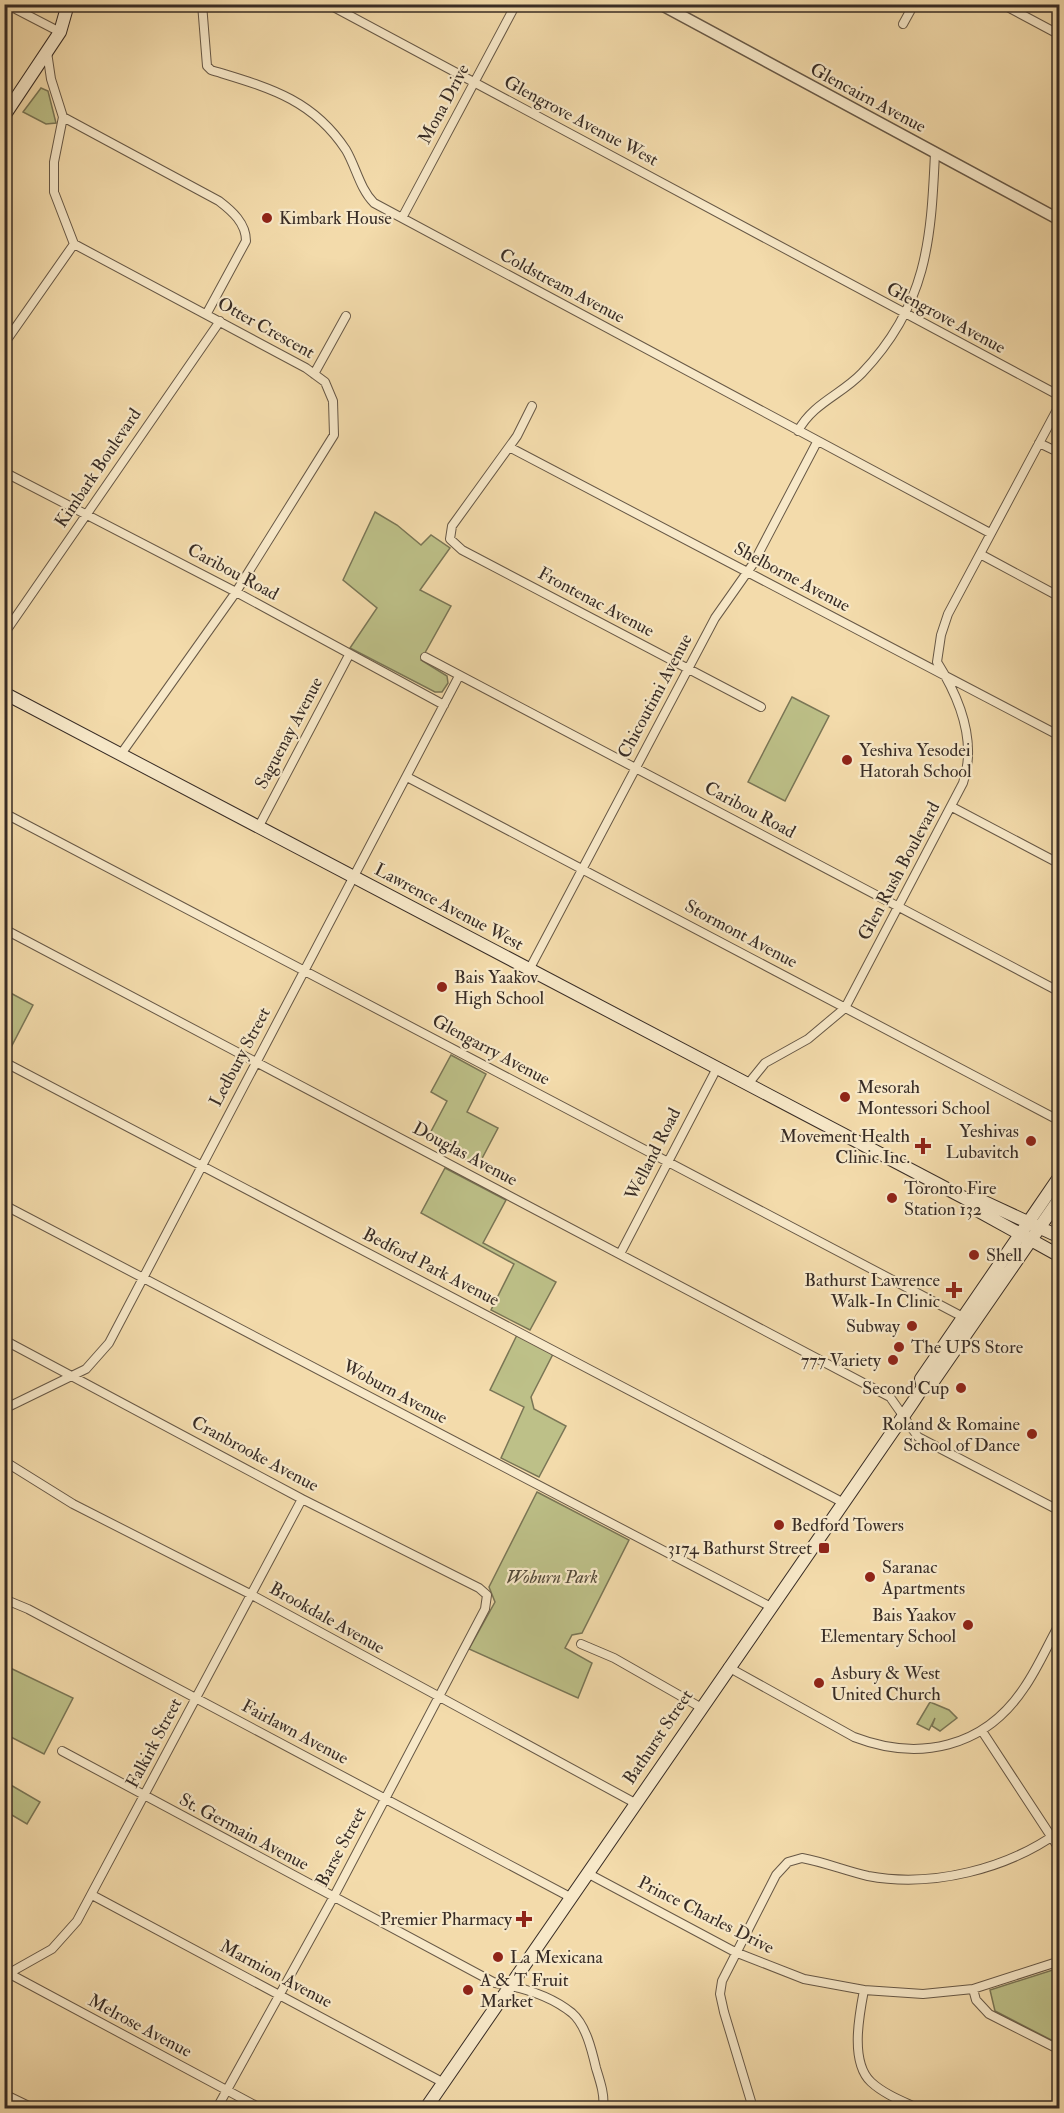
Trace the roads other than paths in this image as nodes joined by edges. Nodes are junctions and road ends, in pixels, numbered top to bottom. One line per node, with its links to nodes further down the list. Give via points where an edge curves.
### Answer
1 (6, 4): 10 (street)
2 (68, 4): 10 (main road)
3 (202, 4): 17 (street, Coldstream Avenue, via 209,69 265,86 306,109 343,147 369,198)
4 (328, 4): 13 (street, Glengrove Avenue West)
5 (516, 4): 13 (street, Mona Drive)
6 (660, 4): 16 (street, Glencairn Avenue)
7 (914, 4): 9 (street)
8 (1002, 4): 11 (street)
9 (903, 24)
10 (60, 32): 12 (main road)
11 (1059, 34)
12 (47, 52): 14 (main road); 15 (street)
13 (474, 82): 17 (street, Mona Drive); 20 (street, Glengrove Avenue West)
14 (4, 116)
15 (63, 117): 19 (street, via 52,177); 21 (street, via 210,196 237,216 246,241)
16 (935, 153): 18 (street, Glencairn Avenue); 22 (street, via 930,239)
17 (402, 218): 30 (street, Coldstream Avenue)
18 (1059, 220)
19 (74, 244): 21 (street, Otter Crescent); 25 (street)
20 (818, 267): 22 (street, Glengrove Avenue)
21 (207, 313): 24 (street, Otter Crescent)
22 (906, 315): 27 (street, Glengrove Avenue); 30 (street, via 867,368 818,405)
23 (346, 316): 26 (street)
24 (220, 321): 26 (street, Otter Crescent); 36 (street, Kimbark Boulevard)
25 (4, 344)
26 (315, 374): 40 (street, Otter Crescent, via 325,382 333,401 334,435)
27 (1059, 396)
28 (1059, 404): 32 (street, Glen Rush Boulevard)
29 (532, 406): 33 (street)
30 (798, 431): 31 (street, Coldstream Avenue)
31 (817, 442): 37 (street, Coldstream Avenue); 39 (street, Chicoutimi Avenue)
32 (1039, 443): 34 (street); 37 (street, Glen Rush Boulevard)
33 (509, 447): 39 (street, Shelborne Avenue); 45 (street, Frontenac Avenue, via 452,526 450,538 462,550)
34 (1059, 453)
35 (4, 472): 36 (street, Caribou Road)
36 (87, 513): 40 (street, Caribou Road); 42 (street, Kimbark Boulevard)
37 (990, 533): 38 (street, Glen Rush Boulevard)
38 (980, 554): 41 (street); 46 (street, Glen Rush Boulevard, via 941,635 937,662)
39 (747, 572): 45 (street, Chicoutimi Avenue, via 722,606); 46 (street, Shelborne Avenue)
40 (236, 592): 43 (street, Caribou Road); 52 (street, Otter Crescent)
41 (1059, 597)
42 (4, 634)
43 (349, 655): 49 (street, Caribou Road); 57 (street, Saguenay Avenue)
44 (425, 657): 47 (street, Caribou Road)
45 (689, 669): 50 (street, Frontenac Avenue); 53 (street, Chicoutimi Avenue)
46 (945, 675): 51 (street, Shelborne Avenue); 55 (street, Glen Rush Boulevard, via 954,689 969,752 965,776)
47 (459, 676): 49 (street, Ledbury Street); 53 (street, Caribou Road)
48 (4, 693): 52 (main road, Lawrence Avenue West)
49 (444, 705): 54 (street, Ledbury Street)
50 (761, 707)
51 (1059, 736)
52 (122, 754): 57 (main road, Lawrence Avenue West)
53 (635, 769): 59 (street, Chicoutimi Avenue); 61 (street, Caribou Road)
54 (407, 777): 59 (street, Stormont Avenue); 60 (street, Ledbury Street)
55 (951, 807): 58 (street); 61 (street, Glen Rush Boulevard)
56 (4, 813): 64 (street, Glengarry Avenue)
57 (259, 826): 60 (main road, Lawrence Avenue West)
58 (1059, 864)
59 (584, 870): 63 (street, Chicoutimi Avenue); 66 (street, Stormont Avenue)
60 (354, 877): 63 (main road, Lawrence Avenue West); 64 (street, Ledbury Street)
61 (898, 908): 65 (street, Caribou Road); 66 (street, Glen Rush Boulevard)
62 (4, 929): 68 (street, Douglas Avenue)
63 (529, 970): 69 (main road, Lawrence Avenue West)
64 (304, 971): 68 (street, Ledbury Street); 72 (street, Glengarry Avenue)
65 (1059, 992)
66 (845, 1008): 70 (street, Glen Rush Boulevard, via 808,1039 765,1063); 71 (street, Stormont Avenue)
67 (4, 1062): 73 (street, Bedford Park Avenue)
68 (255, 1062): 73 (street, Ledbury Street); 83 (street, Douglas Avenue)
69 (717, 1068): 70 (main road, Lawrence Avenue West); 72 (street, Welland Road)
70 (748, 1084): 76 (main road, Lawrence Avenue West)
71 (1059, 1121)
72 (668, 1161): 83 (street, Welland Road); 86 (street, Glengarry Avenue)
73 (202, 1167): 85 (street, Ledbury Street); 94 (street, Bedford Park Avenue)
74 (1059, 1176): 78 (main road, Bathurst Street)
75 (1059, 1198): 79 (main road, Bathurst Street)
76 (972, 1202): 78 (main road, Lawrence Avenue West, via 978,1199); 80 (main road, Lawrence Avenue West, via 975,1209)
77 (4, 1205): 85 (street, Woburn Avenue)
78 (1028, 1220): 79 (main road, Lawrence Avenue West); 80 (main road, Bathurst Street)
79 (1041, 1227): 81 (main road, Lawrence Avenue West); 82 (main road, Bathurst Street)
80 (1018, 1234): 82 (main road, Lawrence Avenue West); 86 (main road, Bathurst Street)
81 (1059, 1237)
82 (1031, 1241): 84 (main road, Lawrence Avenue West); 89 (main road, Bathurst Street, via 930,1386)
83 (620, 1254): 91 (street, Douglas Avenue, via 890,1397)
84 (1059, 1256)
85 (143, 1278): 88 (street, Ledbury Street, via 99,1357); 99 (street, Woburn Avenue)
86 (963, 1317): 89 (main road, Bathurst Street, via 921,1379)
87 (4, 1340): 88 (street, Cranbrooke Avenue)
88 (73, 1376): 90 (street, Ledbury Street); 93 (street, Cranbrooke Avenue)
89 (922, 1387): 91 (main road, Bathurst Street)
90 (4, 1409)
91 (903, 1416): 94 (main road, Bathurst Street); 95 (street, Douglas Avenue, via 920,1438)
92 (4, 1461): 96 (street, Brookdale Avenue, via 73,1504)
93 (302, 1499): 96 (street, Falkirk Street); 97 (street, Cranbrooke Avenue, via 479,1588)
94 (842, 1502): 99 (main road, Bathurst Street)
95 (1059, 1511)
96 (249, 1594): 103 (street, Falkirk Street); 104 (street, Brookdale Avenue)
97 (487, 1598): 104 (street, Barse Street, via 485,1609)
98 (4, 1599): 103 (street, Fairlawn Avenue)
99 (771, 1607): 102 (main road, Bathurst Street)
100 (1059, 1623): 106 (street, via 1025,1687)
101 (581, 1644): 105 (street, via 614,1658)
102 (728, 1667): 105 (main road, Bathurst Street); 106 (street, via 872,1744 918,1750 961,1741)
103 (196, 1698): 108 (street, Falkirk Street); 109 (street, Fairlawn Avenue)
104 (438, 1698): 109 (street, Barse Street); 110 (street, Brookdale Avenue)
105 (700, 1707): 110 (main road, Bathurst Street)
106 (982, 1731): 112 (street)
107 (62, 1751): 108 (street, St. Germain Avenue)
108 (144, 1797): 115 (street, Falkirk Street); 117 (street, St. Germain Avenue)
109 (386, 1799): 116 (street, Fairlawn Avenue); 117 (street, Barse Street)
110 (635, 1803): 114 (main road, Bathurst Street)
111 (1059, 1830): 112 (street)
112 (1051, 1837): 113 (street); 118 (street, via 987,1867 924,1878 869,1876 810,1859 795,1859 776,1875)
113 (1059, 1850)
114 (587, 1873): 116 (main road, Bathurst Street); 118 (street, Prince Charles Drive)
115 (92, 1895): 120 (street, Falkirk Street, via 77,1921 52,1949); 124 (street, Marmion Avenue)
116 (570, 1897): 121 (main road, Bathurst Street)
117 (333, 1898): 121 (street, St. Germain Avenue, via 495,1983); 124 (street, Barse Street)
118 (735, 1952): 123 (street, Prince Charles Drive, via 804,1979); 134 (street, via 720,1994)
119 (1059, 1961): 122 (street, Prince Charles Drive)
120 (6, 1974): 127 (street, Melrose Avenue)
121 (510, 1985): 126 (main road, Bathurst Street); 133 (street, St. Germain Avenue, via 523,1987 572,2013 593,2056 605,2099)
122 (973, 1989): 123 (street, Prince Charles Drive, via 923,1994); 125 (street, via 976,2000 989,2014)
123 (864, 1990): 135 (street, via 858,2044 861,2066 870,2081)
124 (278, 1995): 126 (street, Marmion Avenue); 127 (street, Barse Street)
125 (1059, 2050)
126 (444, 2083): 132 (main road, Bathurst Street)
127 (226, 2091): 130 (street, Barse Street); 131 (street, Melrose Avenue)
128 (4, 2094): 129 (street)
129 (33, 2109)
130 (217, 2109)
131 (260, 2109)
132 (426, 2109)
133 (603, 2109)
134 (753, 2109)
135 (917, 2109)

